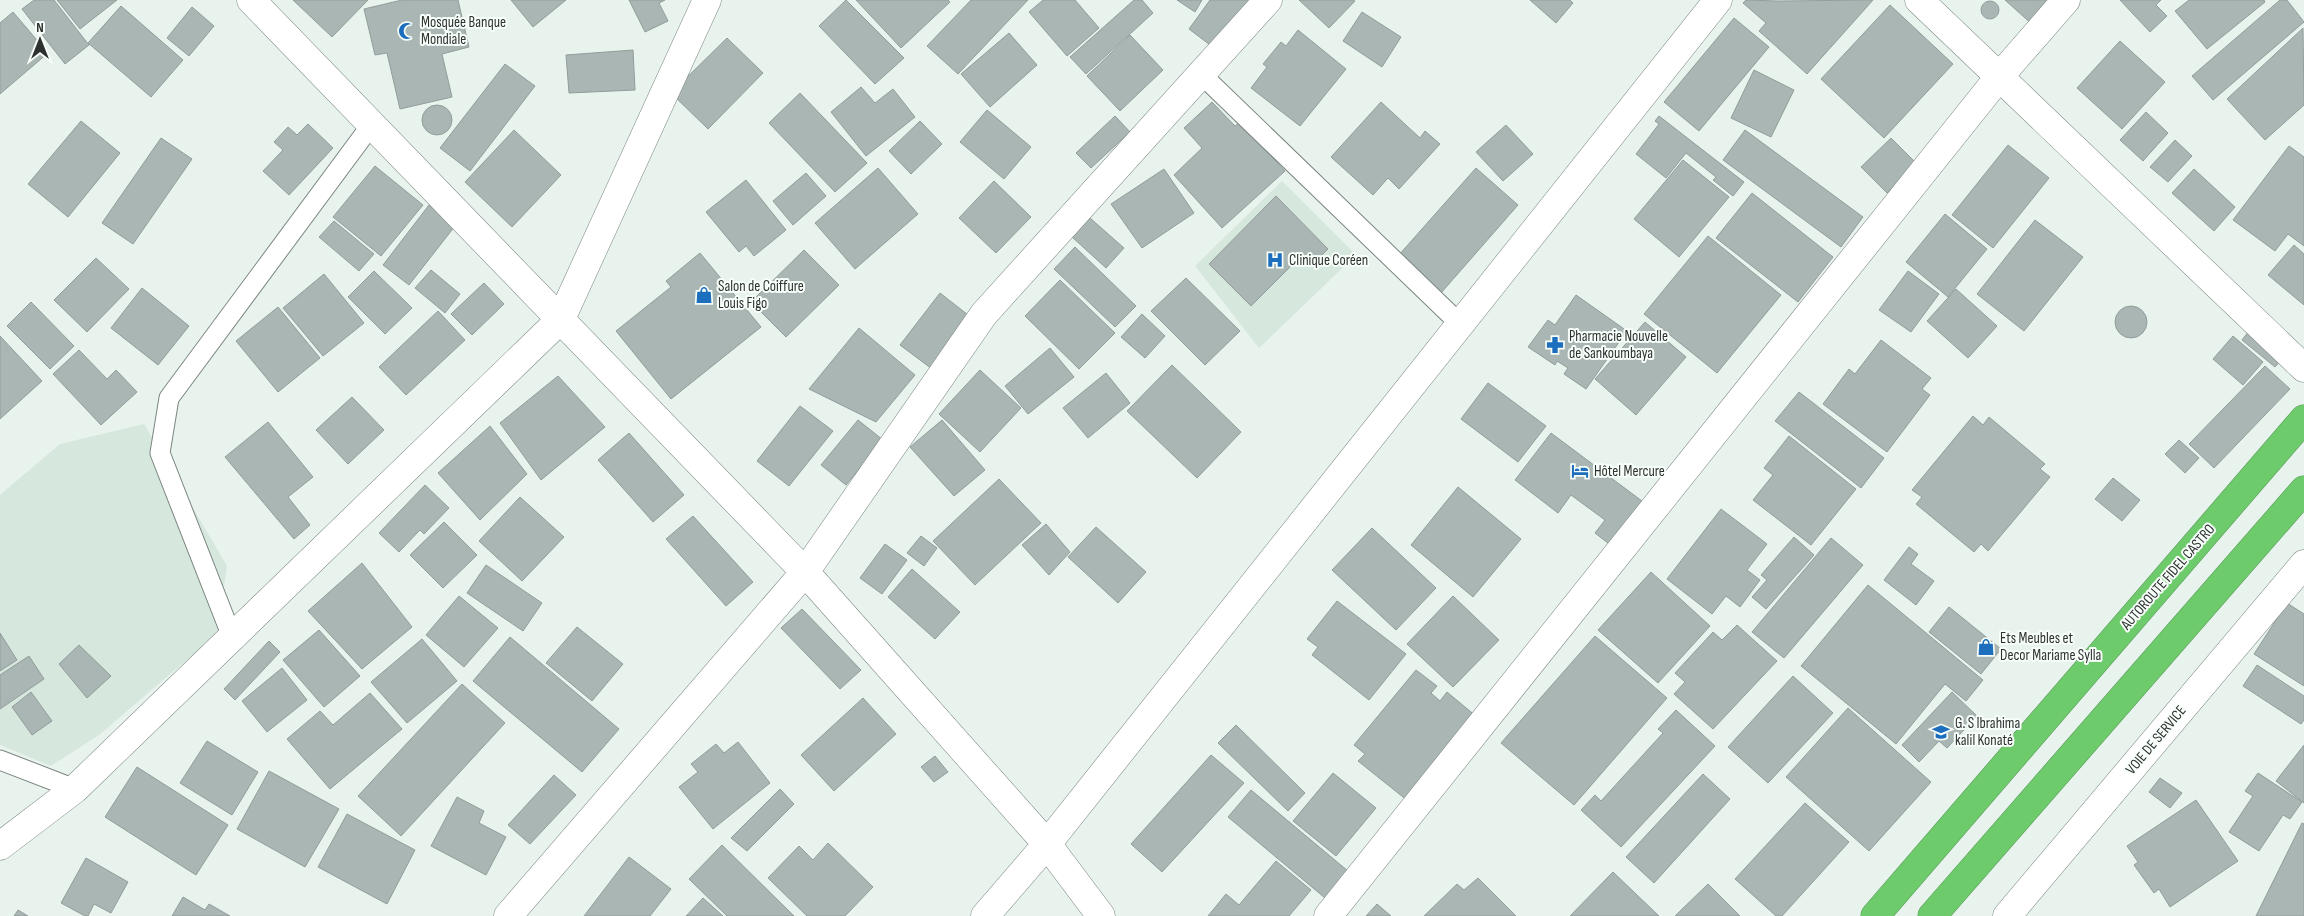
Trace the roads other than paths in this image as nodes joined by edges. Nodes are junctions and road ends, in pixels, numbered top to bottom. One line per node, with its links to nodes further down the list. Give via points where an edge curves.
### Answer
1 (251, 0): 9 (street)
2 (707, 0): 10 (street)
3 (1268, 0): 7 (street)
4 (1718, 0): 11 (street)
5 (1920, 0): 8 (street)
6 (2066, 0): 8 (street)
7 (1201, 74): 11 (lane); 16 (street, via 984,314)
8 (1999, 77): 12 (street); 25 (street)
9 (372, 124): 10 (street); 17 (lane, via 169,398 160,453)
10 (562, 319): 16 (street); 17 (street)
11 (1460, 324): 20 (street)
12 (2304, 368)
13 (2304, 419): 26 (highway, AUTOROUTE FIDEL CASTRO)
14 (2304, 490): 27 (highway)
15 (2304, 564): 28 (street, VOIE DE SERVICE)
16 (805, 572): 20 (street); 22 (street)
17 (232, 637): 19 (street)
18 (0, 760): 19 (lane)
19 (75, 788): 21 (street)
20 (1047, 844): 23 (street); 24 (street)
21 (0, 846)
22 (508, 916)
23 (985, 916)
24 (1101, 916)
25 (1328, 916)
26 (1875, 916)
27 (1932, 916)
28 (2008, 916)

